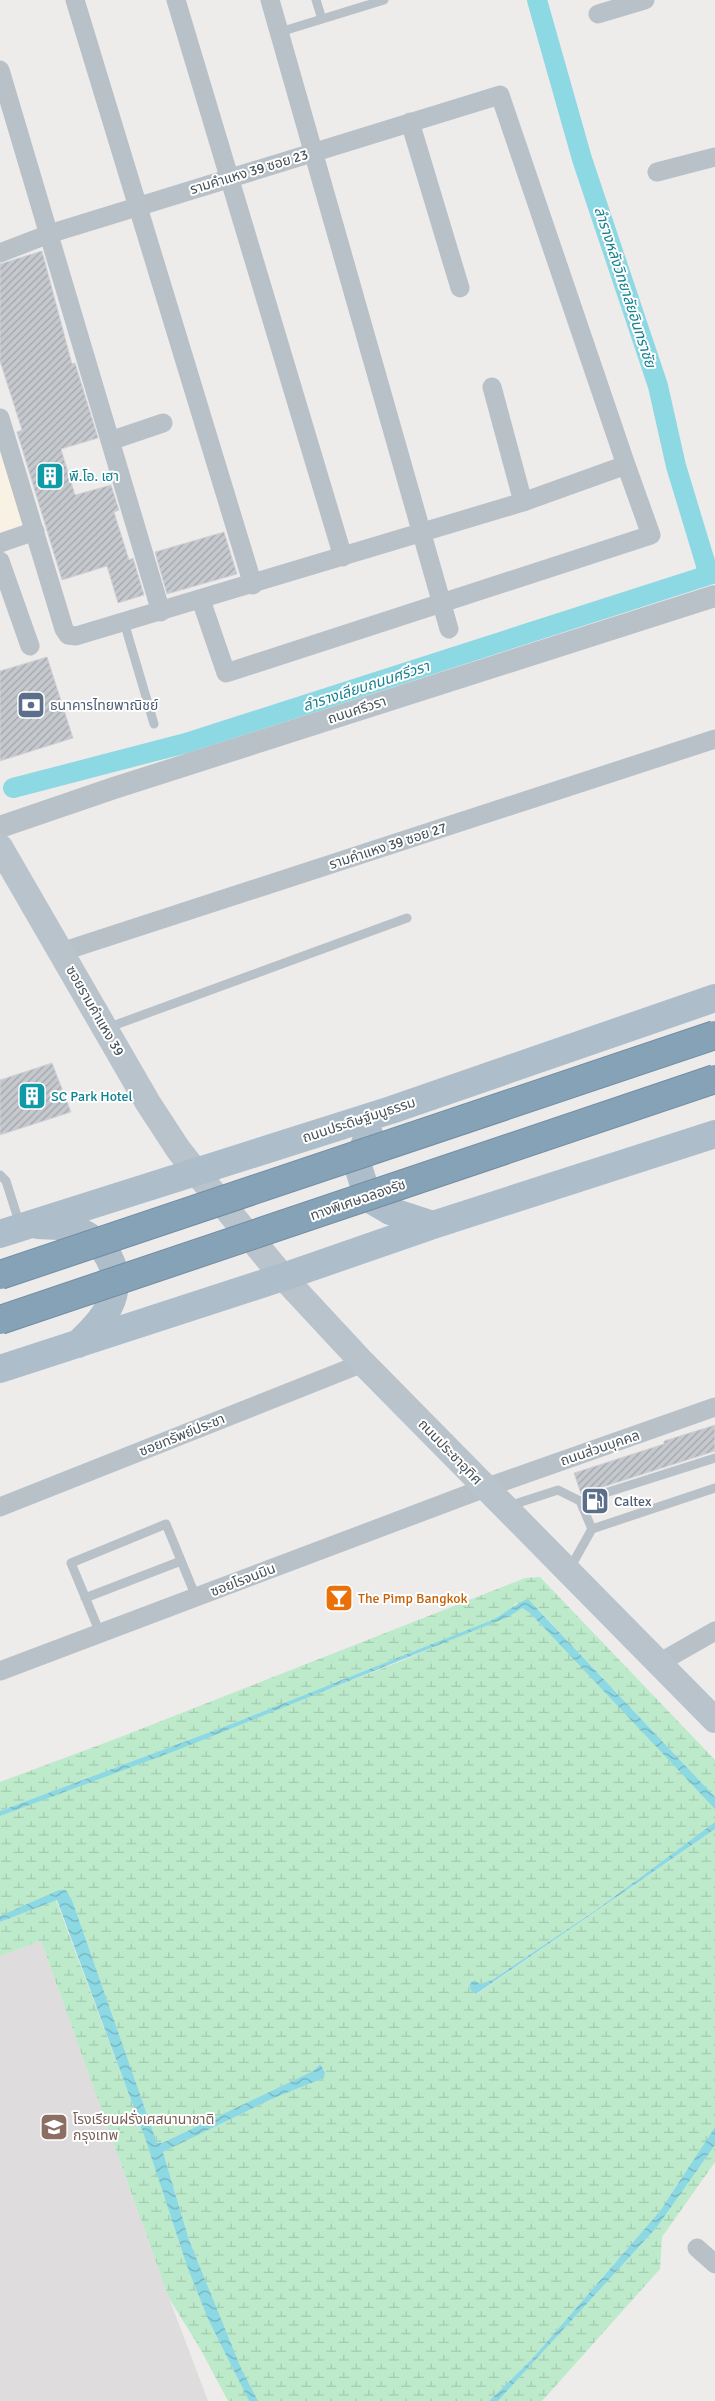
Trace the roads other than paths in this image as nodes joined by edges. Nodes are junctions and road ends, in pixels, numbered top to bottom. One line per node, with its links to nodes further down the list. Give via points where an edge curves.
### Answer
1 (75, 0): 16 (street)
2 (176, 0): 15 (street)
3 (270, 0): 9 (street)
4 (316, 0): 8 (lane)
5 (384, 0): 8 (lane)
6 (645, 0): 7 (street)
7 (598, 14)
8 (322, 19): 9 (lane)
9 (280, 32): 12 (street)
10 (0, 70): 17 (street)
11 (410, 122): 12 (street, รามคำแหง 39 ซอย 23); 19 (street); 24 (street, รามคำแหง 39 ซอย 23, via 500,95)
12 (315, 152): 15 (street, รามคำแหง 39 ซอย 23); 27 (street)
13 (715, 157): 14 (street)
14 (657, 172)
15 (230, 178): 16 (street, รามคำแหง 39 ซอย 23); 29 (street)
16 (138, 206): 17 (street, รามคำแหง 39 ซอย 23); 31 (street)
17 (49, 234): 18 (street, รามคำแหง 39 ซอย 23); 23 (street)
18 (0, 253)
19 (460, 288)
20 (492, 387): 25 (street)
21 (0, 418): 26 (street)
22 (163, 423): 23 (street)
23 (110, 440): 35 (street)
24 (626, 464): 25 (street); 34 (street, via 651,535)
25 (523, 502): 27 (street)
26 (36, 531): 28 (street); 36 (street, via 68,635 76,636)
27 (420, 532): 29 (street); 34 (street)
28 (0, 543)
29 (343, 557): 31 (street)
30 (0, 562): 38 (street)
31 (253, 585): 33 (street)
32 (715, 596): 41 (street, ถนนศรีวรา)
33 (201, 600): 34 (street, via 226,673); 35 (street)
34 (440, 602): 37 (street)
35 (161, 612): 36 (street)
36 (124, 622): 39 (lane)
37 (449, 629)
38 (30, 646)
39 (154, 724)
40 (715, 739): 44 (street, รามคำแหง 39 ซอย 27)
41 (0, 827)
42 (0, 847): 44 (main road, ซอยรามคำแหง 39)
43 (407, 918): 46 (lane)
44 (61, 952): 46 (main road, ซอยรามคำแหง 39)
45 (715, 998): 49 (main road, ถนนประดิษฐ์มนูธรรม)
46 (105, 1029): 51 (main road, ซอยรามคำแหง 39, via 163,1128)
47 (715, 1035): 55 (highway, bridge)
48 (715, 1079): 57 (highway, ทางพิเศษฉลองรัช, bridge)
49 (391, 1110): 51 (main road, ถนนประดิษฐ์มนูธรรม); 53 (main road, via 371,1129 357,1163 368,1198 390,1211)
50 (715, 1134): 53 (main road)
51 (196, 1172): 54 (main road, ถนนประดิษฐ์มนูธรรม); 56 (main road, ถนนประชาอุทิศ)
52 (0, 1175): 54 (lane, via 6,1181)
53 (432, 1225): 56 (main road)
54 (17, 1228): 58 (main road, via 73,1229 88,1236 111,1258 115,1278 112,1297 104,1314)
55 (0, 1275)
56 (283, 1277): 58 (main road); 59 (main road, ถนนประชาอุทิศ)
57 (0, 1320)
58 (77, 1344): 60 (main road)
59 (363, 1363): 63 (main road, ถนนประชาอุทิศ); 66 (street, ซอยทรัพย์ประชา)
60 (0, 1370)
61 (715, 1407): 63 (street, ถนนส่วนบุคคล)
62 (715, 1458): 65 (lane)
63 (485, 1488): 67 (main road, ถนนประชาอุทิศ); 71 (street, ซอยโรจนมิน)
64 (715, 1488): 68 (lane)
65 (580, 1501): 67 (lane, via 558,1490); 68 (lane)
66 (0, 1507)
67 (504, 1507): 70 (main road, ถนนประชาอุทิศ)
68 (592, 1529): 70 (lane)
69 (181, 1561): 71 (lane); 72 (lane); 72 (lane, via 166,1524 71,1563)
70 (568, 1571): 75 (main road, ถนนประชาอุทิศ)
71 (196, 1597): 74 (street, ซอยโรจนมิน)
72 (85, 1598): 74 (lane)
73 (715, 1631): 75 (street)
74 (100, 1633): 76 (street, ซอยโรจนมิน)
75 (659, 1664): 77 (main road, ถนนประชาอุทิศ)
76 (0, 1670)
77 (715, 1720)
78 (697, 2248): 79 (street)
79 (715, 2264)

